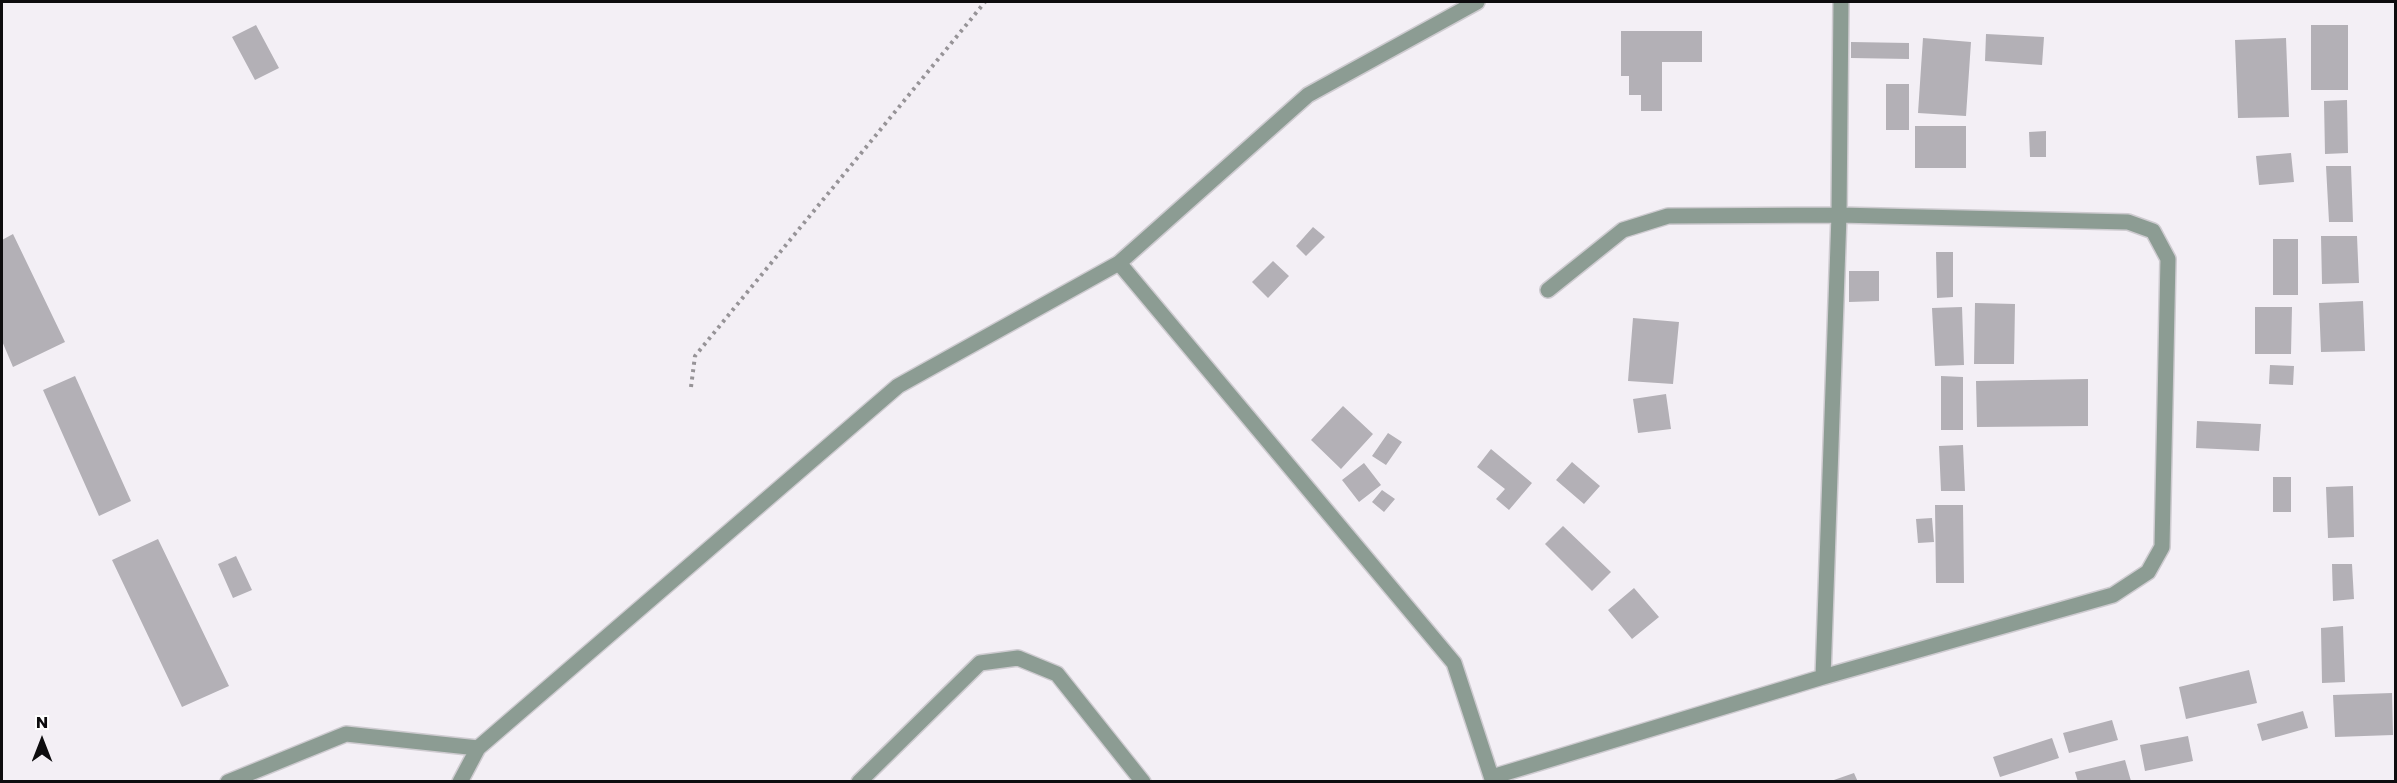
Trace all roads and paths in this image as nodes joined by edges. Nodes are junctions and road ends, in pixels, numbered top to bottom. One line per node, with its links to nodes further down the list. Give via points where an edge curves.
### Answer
1 (985, 2): 7 (path, via 695,356)
2 (1477, 2): 5 (street, via 1308,94)
3 (1841, 2): 4 (street)
4 (1839, 215): 6 (street, via 1668,216 1623,230); 8 (street); 8 (street, via 2128,222 2153,231 2168,258 2162,547 2148,572 2114,595)
5 (1119, 263): 9 (street, via 898,386); 10 (street, via 1454,663)
6 (1548, 290)
7 (691, 387)
8 (1824, 677): 10 (street)
9 (478, 748): 11 (street, via 346,734); 12 (street)
10 (1492, 779)
11 (228, 782)
12 (460, 782)
13 (859, 782): 14 (street, via 980,663 1018,658 1057,674)
14 (1143, 782)

